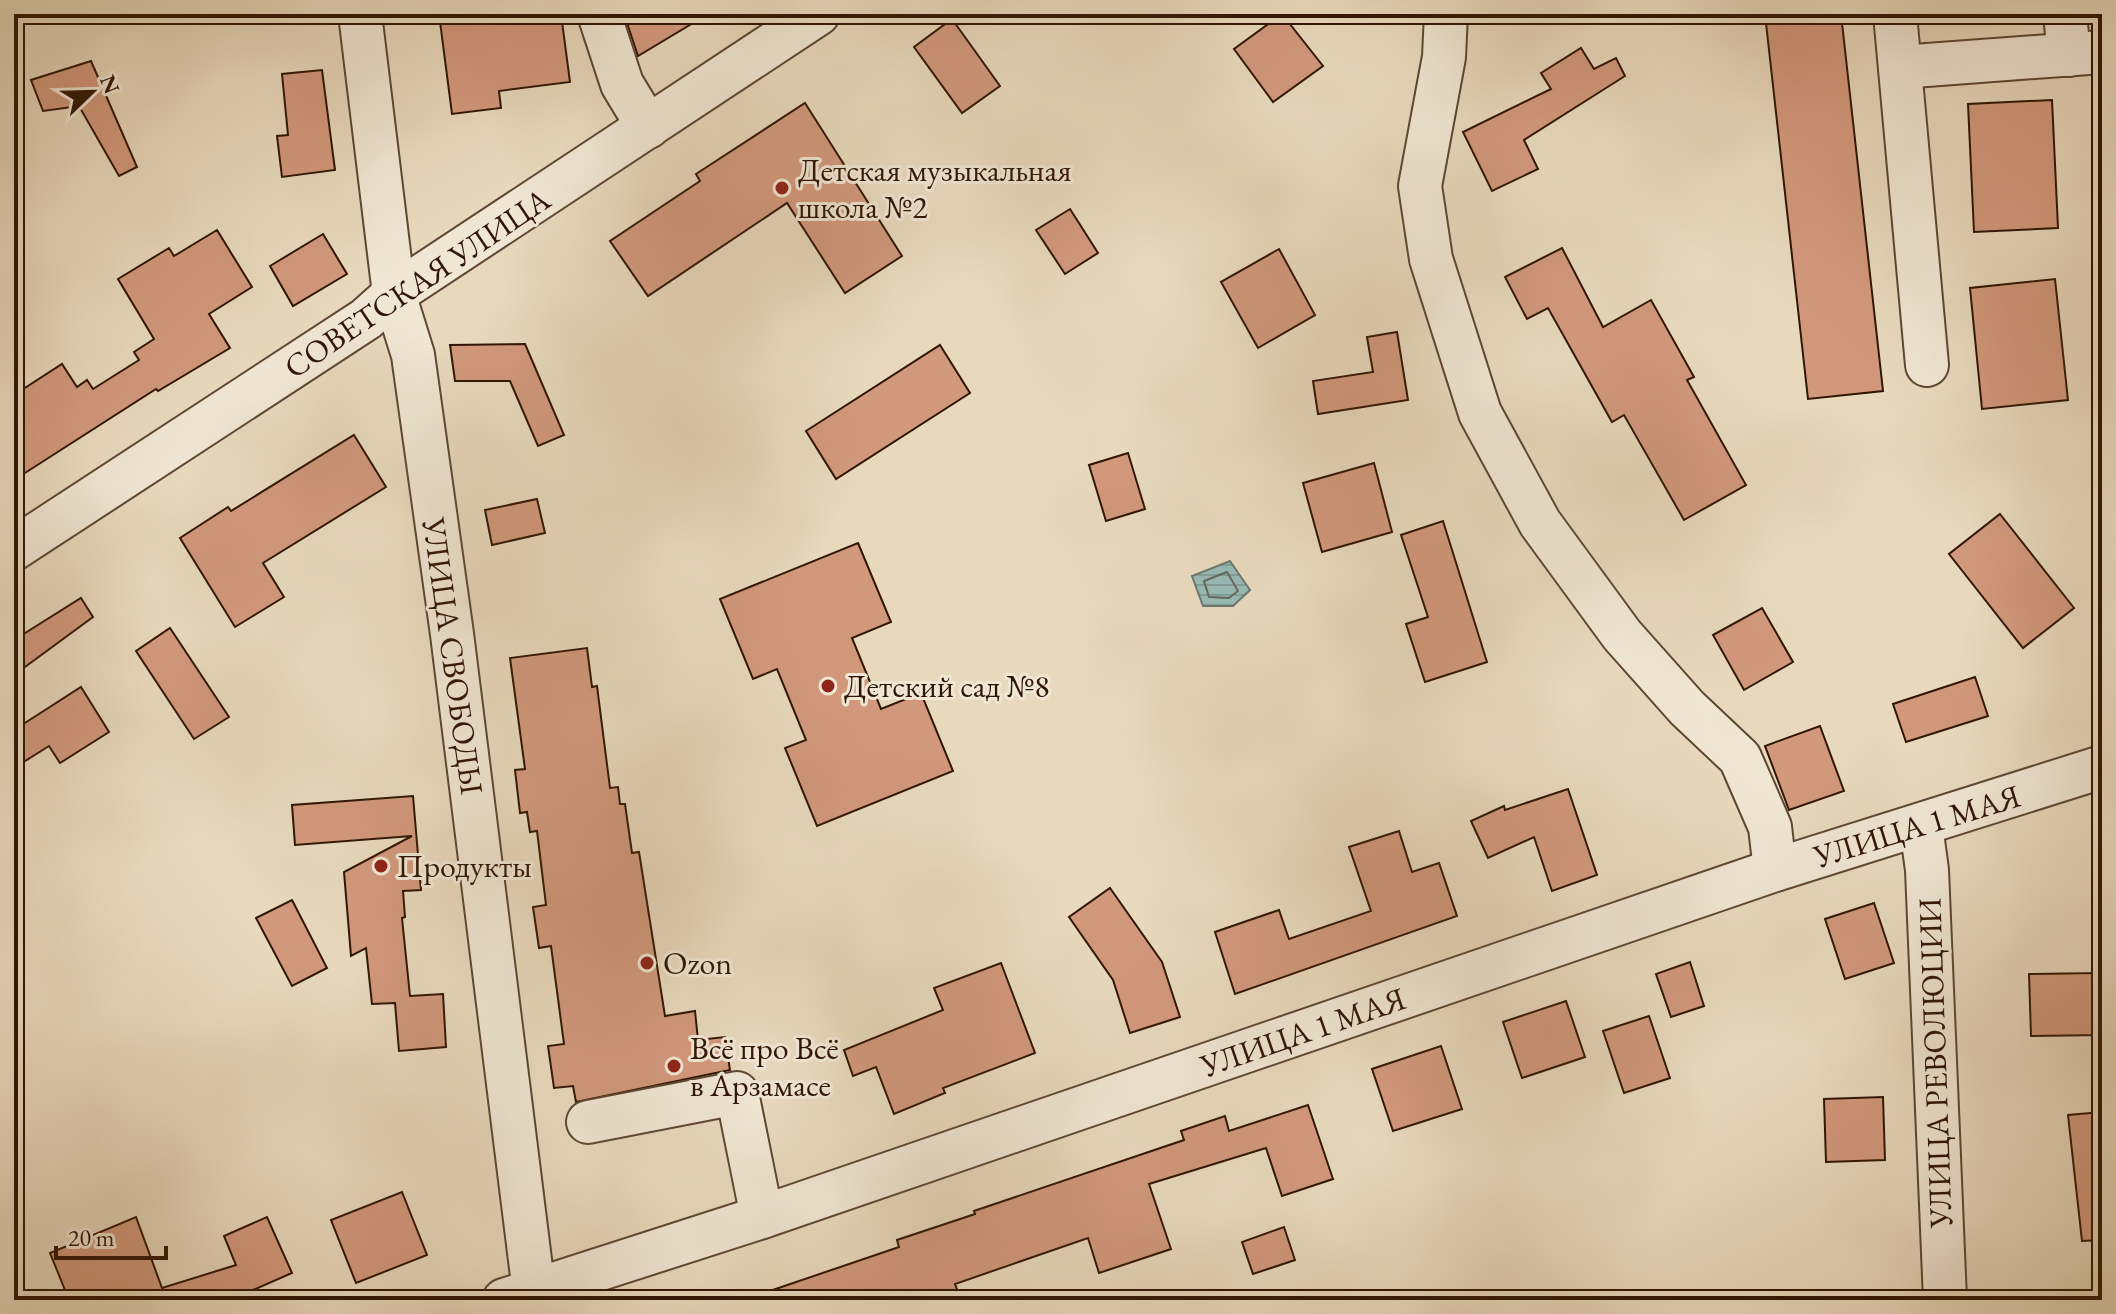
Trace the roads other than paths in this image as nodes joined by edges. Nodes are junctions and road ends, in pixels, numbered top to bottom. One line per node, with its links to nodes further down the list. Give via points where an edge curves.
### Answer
1 (360, 14): 9 (street, УЛИЦА СВОБОДЫ)
2 (599, 14): 8 (street, via 622,84)
3 (818, 14): 8 (street, СОВЕТСКАЯ УЛИЦА)
4 (1446, 14): 14 (street, via 1444,57 1420,186 1431,259 1480,413 1540,523 1622,635 1740,758 1770,827)
5 (1895, 14): 7 (street)
6 (2078, 40): 7 (street)
7 (1900, 67): 10 (street)
8 (648, 127): 9 (street, СОВЕТСКАЯ УЛИЦА)
9 (394, 294): 11 (street, СОВЕТСКАЯ УЛИЦА, via 366,319); 17 (street, УЛИЦА СВОБОДЫ, via 413,355)
10 (1927, 365)
11 (14, 549)
12 (2102, 767): 13 (street, УЛИЦА 1 МАЯ)
13 (1921, 826): 14 (street, УЛИЦА 1 МАЯ); 18 (street, УЛИЦА РЕВОЛЮЦИИ)
14 (1775, 870): 16 (street, УЛИЦА 1 МАЯ)
15 (588, 1122): 16 (street, via 737,1093)
16 (762, 1217): 17 (street, УЛИЦА 1 МАЯ)
17 (524, 1297)
18 (1945, 1300)

